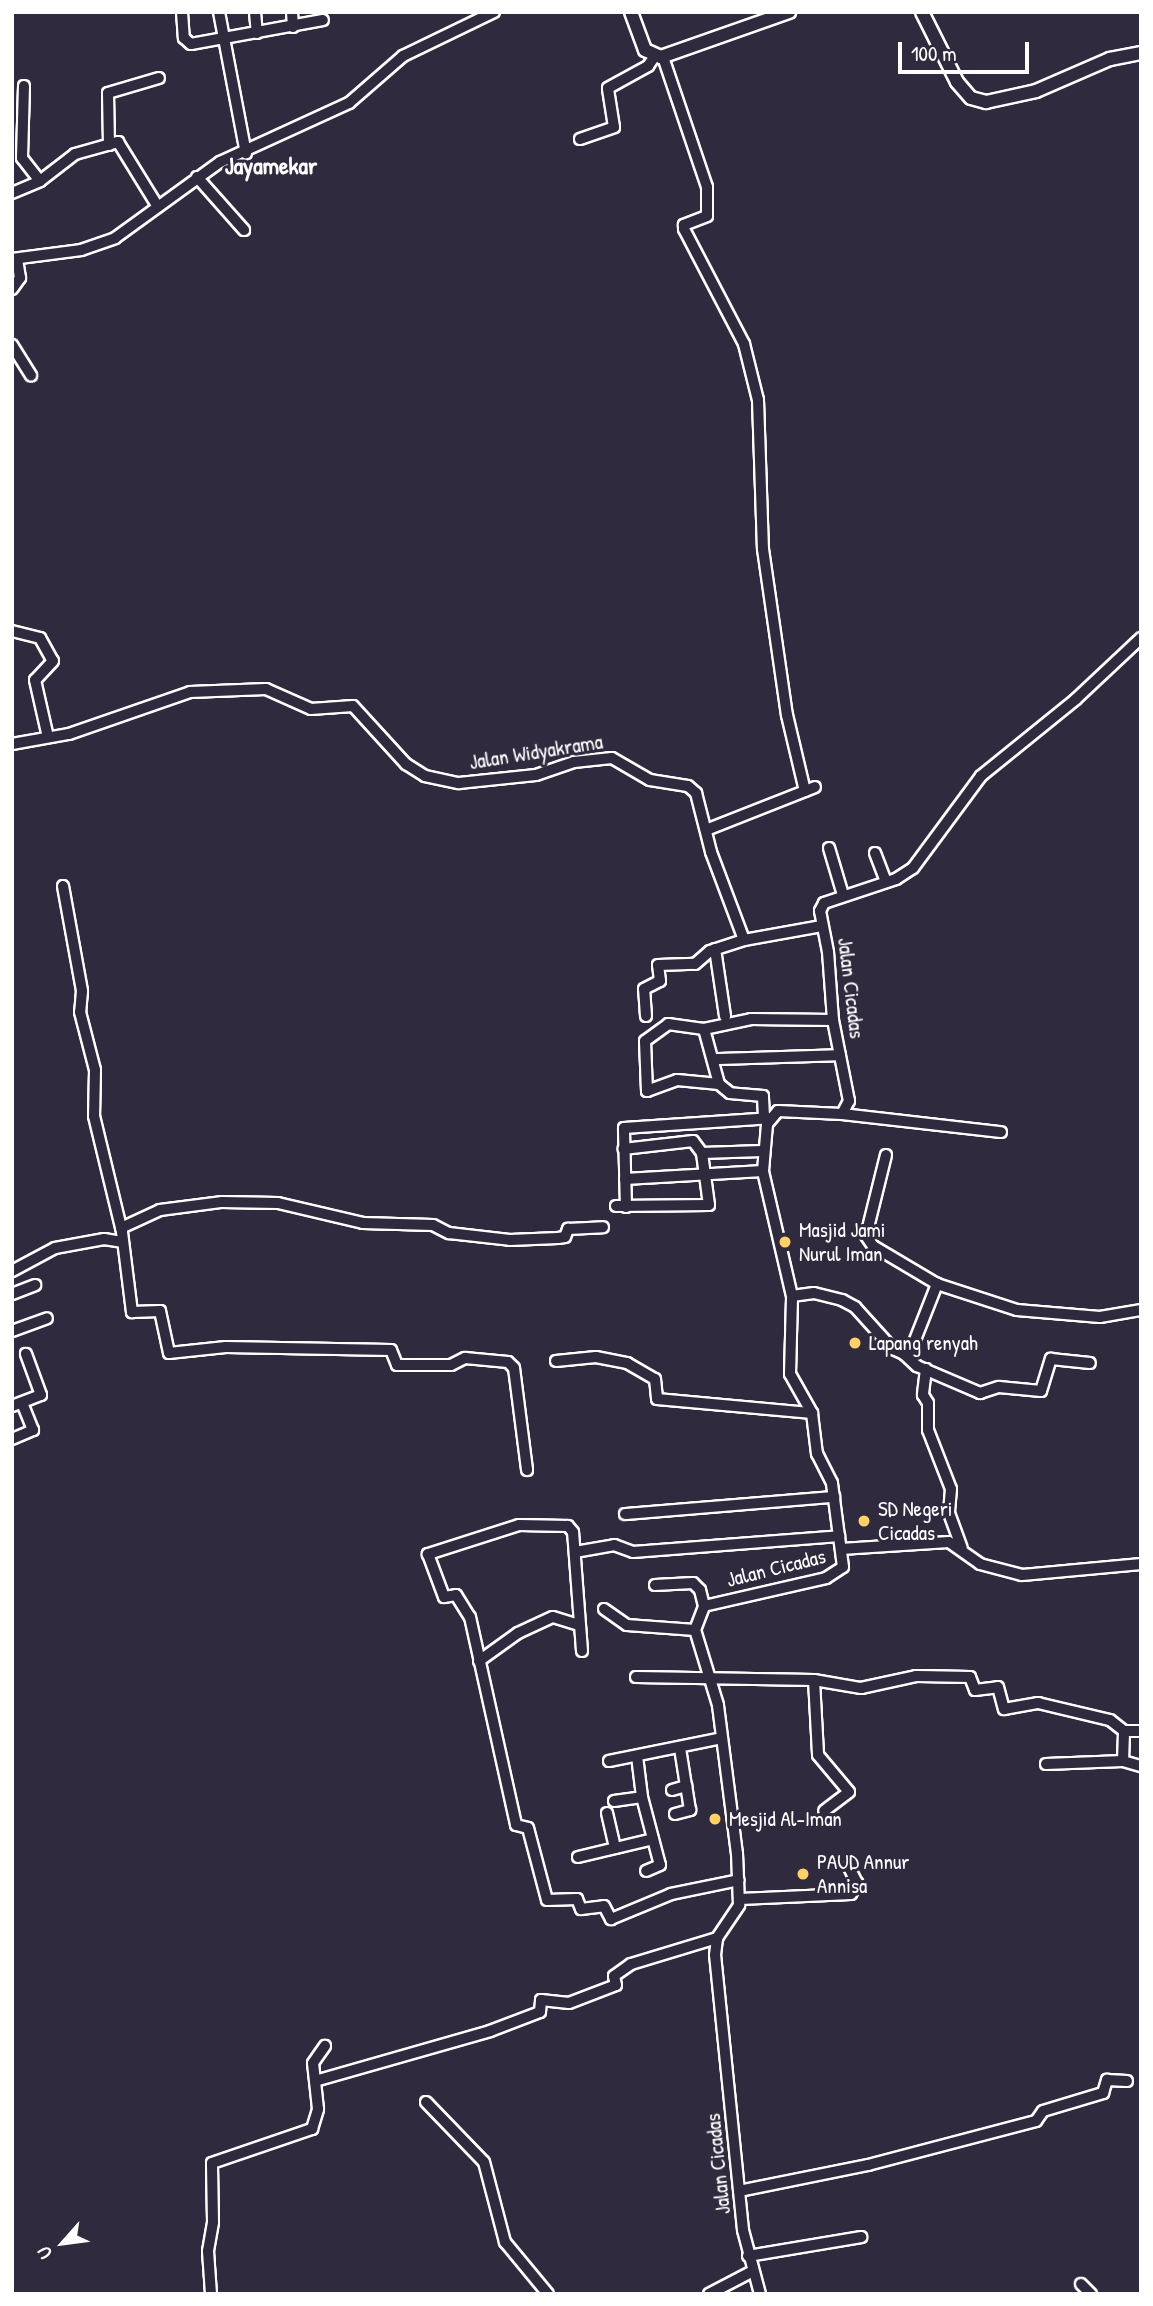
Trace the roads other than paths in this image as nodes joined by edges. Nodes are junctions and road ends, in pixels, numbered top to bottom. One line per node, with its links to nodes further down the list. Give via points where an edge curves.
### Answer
1 (182, 12): 12 (street, via 186,42)
2 (219, 12): 12 (street)
3 (255, 12): 11 (street)
4 (292, 12): 10 (street)
5 (494, 12): 19 (street, via 403,56 349,103)
6 (631, 12): 14 (street, via 645,50)
7 (789, 12): 14 (street)
8 (922, 12): 13 (street, via 957,82 971,98 986,102 1036,91 1110,59)
9 (323, 20): 10 (street)
10 (293, 27): 11 (street)
11 (257, 33): 12 (street)
12 (222, 39): 19 (street)
13 (1141, 53)
14 (659, 56): 17 (street, via 608,88 614,127); 33 (street, via 707,187 707,216 684,227 745,348 758,400 762,538 777,655 810,789)
15 (159, 78): 18 (street, via 108,93)
16 (24, 86): 21 (street, via 22,158)
17 (580, 139)
18 (109, 145): 21 (street, via 67,158); 23 (street, via 124,146)
19 (246, 153): 20 (street)
20 (197, 177): 23 (street); 24 (street)
21 (40, 181): 22 (street)
22 (12, 193)
23 (158, 207): 25 (street, via 134,227 96,245)
24 (244, 230)
25 (15, 259): 26 (street, via 20,278)
26 (12, 289)
27 (12, 345): 28 (street)
28 (31, 376)
29 (12, 631): 31 (street, via 40,638 53,661 35,680)
30 (1141, 638): 36 (street, Jalan Cicadas, via 1076,699 981,776 914,868)
31 (48, 737): 32 (street, Jalan Widyakrama); 33 (street, Jalan Widyakrama, via 190,692 266,689 311,709 353,706 406,764 425,776 459,783 536,775 574,762 612,758 650,780 691,787)
32 (12, 744)
33 (706, 830): 40 (street, Jalan Widyakrama)
34 (829, 848): 38 (street)
35 (875, 853): 36 (street)
36 (886, 881): 38 (street, Jalan Cicadas)
37 (63, 886): 59 (street, via 82,990 80,1012 95,1070 98,1107 94,1116)
38 (843, 895): 39 (street, Jalan Cicadas, via 821,907)
39 (822, 926): 40 (street); 44 (street, Jalan Cicadas)
40 (744, 940): 41 (street)
41 (715, 949): 42 (street, via 695,964 658,965 660,981 644,989); 43 (street)
42 (646, 1016)
43 (725, 1016)
44 (832, 1020): 45 (street, via 751,1019); 46 (street, Jalan Cicadas)
45 (704, 1030): 47 (street); 48 (street, via 668,1024 649,1036 644,1044 646,1089 677,1080)
46 (840, 1055): 47 (street); 49 (street, Jalan Cicadas, via 849,1087)
47 (716, 1059): 48 (street)
48 (719, 1084): 50 (street, via 730,1093 763,1096)
49 (842, 1114): 50 (street, via 790,1110); 51 (street)
50 (767, 1117): 52 (street, via 628,1127 622,1132); 53 (street, Jalan Cicadas)
51 (1001, 1132)
52 (623, 1149): 54 (street, via 693,1141); 58 (street)
53 (762, 1151): 54 (street); 57 (street, Jalan Cicadas)
54 (702, 1153): 56 (street)
55 (886, 1155): 63 (street, via 866,1236 873,1246)
56 (704, 1171): 57 (street); 58 (street); 58 (street, via 708,1206 621,1207)
57 (763, 1171): 66 (street, Jalan Cicadas)
58 (625, 1179)
59 (121, 1227): 60 (street, via 160,1210 222,1202 278,1203 363,1223 433,1225 449,1233 510,1240 558,1238 565,1237 568,1229); 61 (street)
60 (603, 1227)
61 (122, 1242): 62 (street, via 104,1239 55,1248); 78 (street, via 132,1311 160,1311 168,1353 226,1347 391,1349 397,1365 451,1365 471,1358 508,1362 513,1368)
62 (12, 1271)
63 (937, 1284): 67 (street, via 1017,1310 1100,1317); 71 (street, via 913,1345)
64 (35, 1285): 65 (street)
65 (12, 1294)
66 (792, 1296): 71 (street, via 814,1293 842,1300); 76 (street, Jalan Cicadas, via 790,1374)
67 (1141, 1310)
68 (47, 1318): 69 (street)
69 (12, 1331)
70 (26, 1354): 75 (street, via 41,1395)
71 (904, 1354): 74 (street)
72 (556, 1361): 76 (street, via 596,1357 627,1363 654,1377 656,1398)
73 (1090, 1363): 74 (street, via 1047,1360 1045,1388 1039,1392 999,1387 980,1393)
74 (926, 1369): 83 (street, via 923,1395 928,1403 928,1430 951,1489 949,1513)
75 (17, 1405): 77 (street, via 33,1430)
76 (812, 1413): 79 (street, Jalan Cicadas, via 817,1454)
77 (12, 1439)
78 (527, 1469)
79 (834, 1497): 80 (street); 81 (street, Jalan Cicadas)
80 (625, 1514)
81 (839, 1536): 82 (street, Jalan Cicadas); 84 (street, via 633,1552 614,1545)
82 (841, 1549): 83 (street, via 950,1542); 87 (street, Jalan Cicadas, via 843,1567 836,1574)
83 (963, 1550): 85 (street, via 980,1564 1022,1575)
84 (575, 1552): 89 (street); 92 (street, via 568,1526 519,1525 428,1554 444,1597 456,1595 470,1617)
85 (1141, 1564)
86 (655, 1585): 87 (street, via 693,1583)
87 (704, 1606): 90 (street, Jalan Cicadas)
88 (604, 1609): 90 (street, via 627,1625)
89 (580, 1625): 91 (street); 92 (street, via 554,1617 518,1633)
90 (695, 1630): 93 (street)
91 (582, 1651)
92 (479, 1661): 117 (street, via 516,1825 528,1828 547,1900 577,1899 582,1909 604,1906 611,1919 671,1894)
93 (711, 1676): 94 (street); 95 (street); 98 (street)
94 (636, 1677)
95 (814, 1680): 96 (street, via 862,1688 916,1676 970,1677 975,1690 998,1686 1004,1709 1038,1703 1097,1716); 109 (street, via 818,1755 849,1792)
96 (1124, 1731): 97 (street); 102 (street)
97 (1141, 1731)
98 (722, 1738): 99 (street); 117 (street)
99 (680, 1747): 100 (street); 105 (street)
100 (637, 1756): 101 (street); 107 (street)
101 (609, 1761)
102 (1123, 1761): 103 (street); 104 (street)
103 (1046, 1764)
104 (1141, 1766)
105 (686, 1786): 106 (street); 111 (street, via 690,1810)
106 (671, 1790)
107 (642, 1797): 108 (street); 112 (street)
108 (614, 1801)
109 (824, 1811)
110 (607, 1812): 113 (street)
111 (675, 1814)
112 (653, 1839): 113 (street); 116 (street, via 660,1867)
113 (615, 1848): 114 (street)
114 (578, 1857)
115 (849, 1867): 118 (street, via 857,1883 851,1894)
116 (646, 1871)
117 (739, 1880): 118 (street)
118 (740, 1899): 119 (street, via 737,1914)
119 (717, 1938): 121 (street, via 631,1964 614,1976 616,1985 566,2003 541,2000 540,2012 490,2031); 124 (street, Jalan Cicadas)
120 (325, 2046): 121 (street, via 313,2063)
121 (314, 2081): 129 (street, via 318,2109 312,2129 211,2165)
122 (1127, 2081): 124 (street, via 1107,2080 1103,2094 1045,2110 1036,2121 868,2165)
123 (426, 2102): 130 (street, via 484,2162 505,2242)
124 (739, 2191): 126 (street, Jalan Cicadas)
125 (861, 2237): 126 (street)
126 (748, 2256): 127 (street, Jalan Cicadas)
127 (751, 2272): 131 (street); 132 (street, Jalan Cicadas)
128 (1081, 2284): 133 (street)
129 (211, 2294)
130 (548, 2294)
131 (709, 2294)
132 (760, 2294)
133 (1091, 2294)

